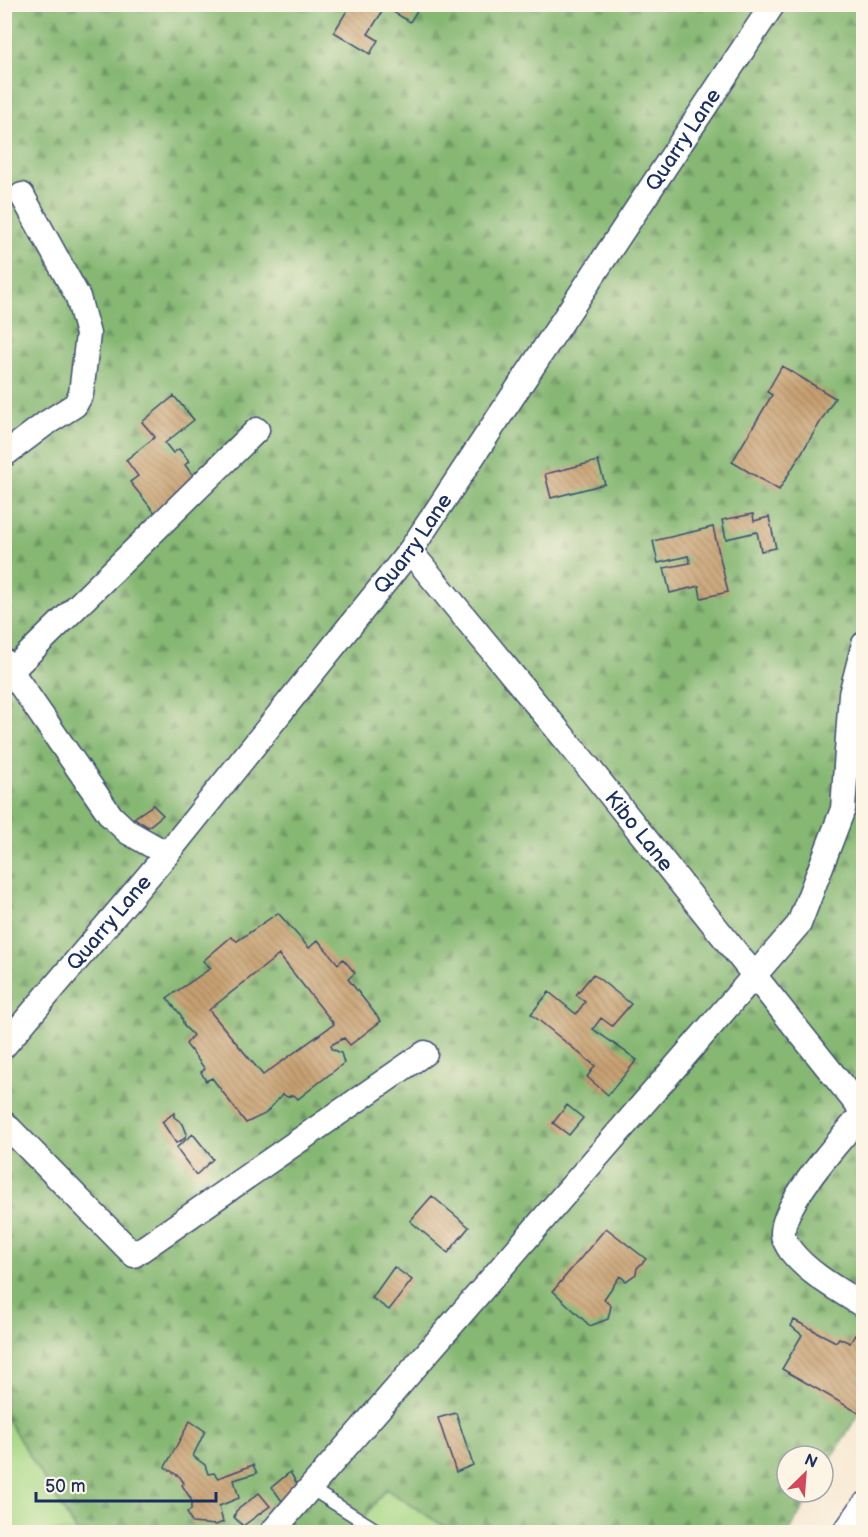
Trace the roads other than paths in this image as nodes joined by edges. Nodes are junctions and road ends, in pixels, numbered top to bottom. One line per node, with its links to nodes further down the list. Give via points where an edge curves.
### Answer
1 (773, 4): 5 (street, Quarry Lane)
2 (22, 195): 4 (street, via 78,297 88,334 81,394 75,405)
3 (257, 430): 7 (street)
4 (4, 455)
5 (410, 551): 8 (street, Quarry Lane); 9 (street, Kibo Lane)
6 (864, 644): 9 (street, via 851,694 843,808 799,924)
7 (8, 666): 8 (street, via 111,816 128,832)
8 (167, 854): 10 (street, Quarry Lane)
9 (752, 976): 12 (street, Kibo Lane); 15 (street)
10 (4, 1046)
11 (425, 1053): 13 (street, via 134,1255)
12 (863, 1113): 14 (street, via 800,1192 783,1234 790,1250 808,1268)
13 (4, 1123)
14 (864, 1306)
15 (310, 1488): 17 (street); 18 (lane)
16 (864, 1504): 19 (street)
17 (272, 1533)
18 (380, 1533)
19 (845, 1533)

